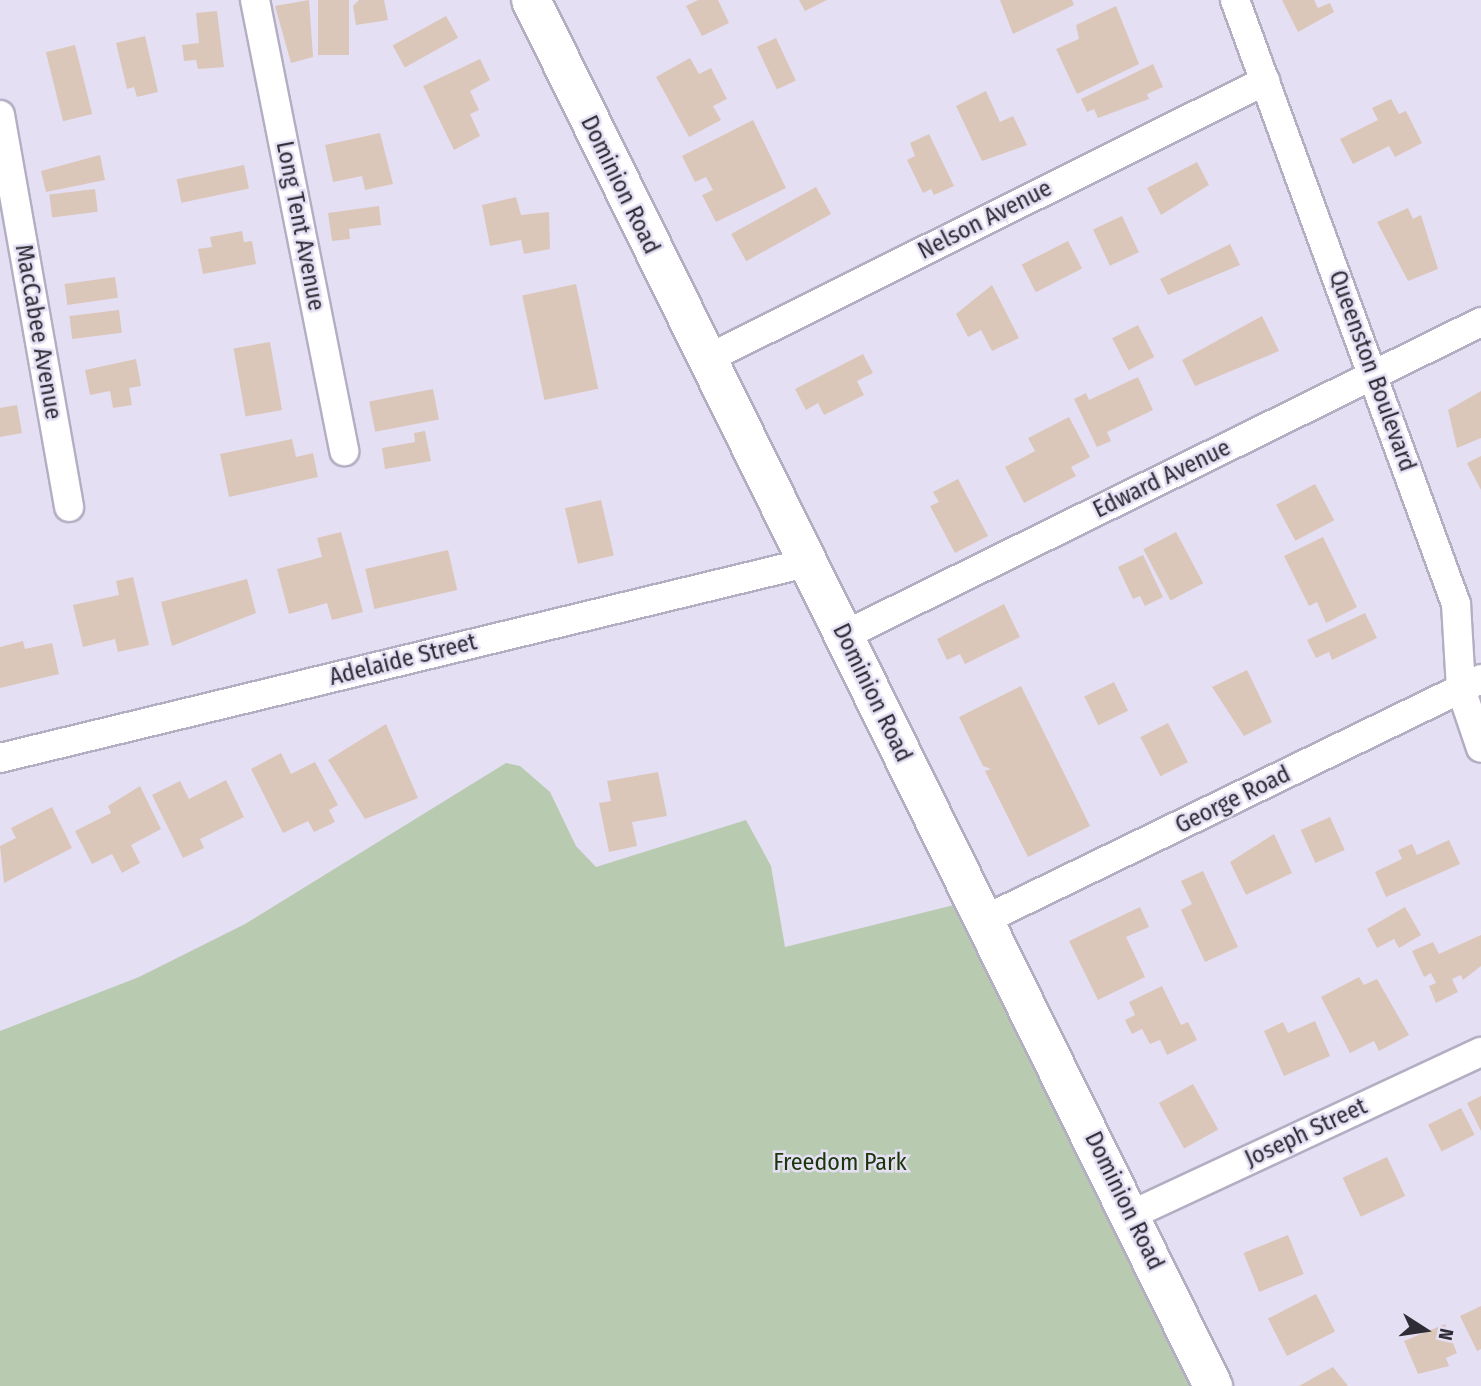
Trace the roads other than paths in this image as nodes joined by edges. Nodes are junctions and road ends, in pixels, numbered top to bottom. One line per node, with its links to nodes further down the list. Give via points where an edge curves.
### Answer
1 (256, 0): 9 (street, Long Tent Avenue)
2 (531, 0): 7 (main road, Dominion Road)
3 (1234, 0): 4 (street, Queenston Boulevard)
4 (1265, 81): 7 (street, Nelson Avenue); 8 (street, Queenston Boulevard)
5 (0, 115): 10 (street, MacCabee Avenue)
6 (1481, 322): 8 (street, Edward Avenue)
7 (705, 360): 11 (main road, Dominion Road)
8 (1374, 375): 12 (street, Edward Avenue); 13 (street, Queenston Boulevard, via 1456,604)
9 (344, 451)
10 (69, 507)
11 (806, 563): 12 (main road, Dominion Road); 15 (street, Adelaide Street)
12 (844, 636): 16 (main road, Dominion Road)
13 (1471, 684): 14 (street, Queenston Boulevard); 16 (street, George Road)
14 (1481, 748)
15 (0, 758)
16 (984, 920): 18 (main road, Dominion Road)
17 (1481, 1052): 18 (street, Joseph Street)
18 (1131, 1215): 19 (main road, Dominion Road)
19 (1213, 1386)

